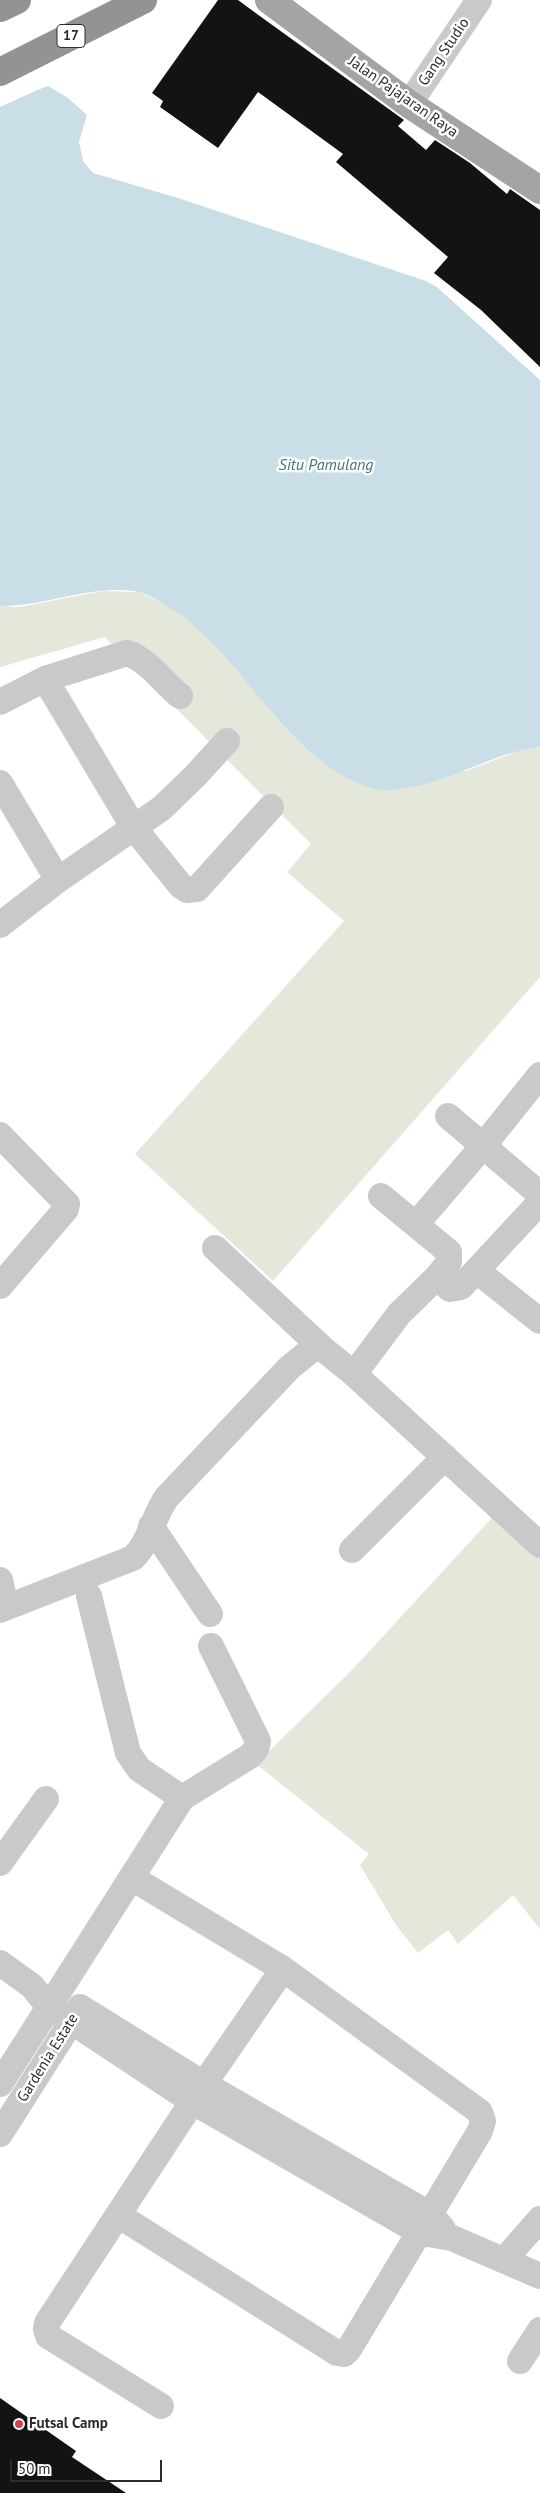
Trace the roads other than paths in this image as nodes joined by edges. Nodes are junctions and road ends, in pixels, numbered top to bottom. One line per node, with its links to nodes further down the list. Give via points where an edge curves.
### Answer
1 (17, 0): 5 (highway)
2 (143, 0): 6 (highway, 17)
3 (269, 0): 7 (main road, Jalan Pajajaran Raya)
4 (479, 0): 7 (street, Gang Studio)
5 (0, 8)
6 (0, 72)
7 (410, 104): 8 (main road, Jalan Pajajaran Raya)
8 (540, 190)
9 (45, 679): 10 (street, via 127,653 146,663); 11 (street); 15 (street)
10 (180, 696)
11 (0, 702)
12 (227, 741): 15 (street, via 162,808)
13 (0, 782): 16 (street)
14 (271, 807): 15 (street, via 220,866 198,889 193,890 181,886)
15 (134, 828): 16 (street)
16 (58, 880): 17 (street)
17 (0, 925)
18 (540, 1075): 21 (street)
19 (448, 1116): 21 (street)
20 (0, 1136): 28 (street, via 67,1204)
21 (483, 1146): 23 (street); 24 (street)
22 (381, 1196): 24 (street)
23 (538, 1196): 26 (street)
24 (417, 1223): 27 (street, via 449,1252 449,1262)
25 (215, 1248): 30 (street)
26 (477, 1271): 27 (street, via 456,1289 450,1289); 29 (street)
27 (437, 1277): 31 (street, via 399,1314)
28 (0, 1286)
29 (540, 1321)
30 (322, 1348): 31 (street); 33 (street, via 311,1350 289,1368 232,1427 167,1497)
31 (354, 1374): 32 (street)
32 (445, 1457): 34 (street); 35 (street)
33 (151, 1526): 38 (street, via 144,1544 133,1558); 39 (street)
34 (540, 1545)
35 (352, 1550)
36 (0, 1580): 38 (street)
37 (89, 1596): 41 (street, via 128,1753 139,1769)
38 (3, 1608)
39 (210, 1614)
40 (210, 1646): 41 (street, via 258,1740 250,1756)
41 (182, 1798): 44 (street, Gardenia Estate)
42 (46, 1799): 43 (street)
43 (0, 1863)
44 (132, 1878): 46 (street); 47 (street, Gardenia Estate)
45 (0, 1963): 47 (street)
46 (283, 1969): 50 (street); 54 (street, via 480,2112 483,2121 480,2132)
47 (52, 1999): 48 (street); 49 (street, Gardenia Estate)
48 (76, 2015): 50 (street); 51 (street, Gardenia Estate)
49 (0, 2084)
50 (198, 2093): 52 (street); 54 (street)
51 (0, 2134)
52 (118, 2215): 54 (street, via 288,2324 336,2353 344,2354); 59 (street, via 46,2329 48,2336)
53 (540, 2219): 55 (street)
54 (426, 2224): 55 (street)
55 (505, 2259): 56 (street)
56 (540, 2276)
57 (540, 2330): 58 (street)
58 (520, 2361)
59 (161, 2406)

